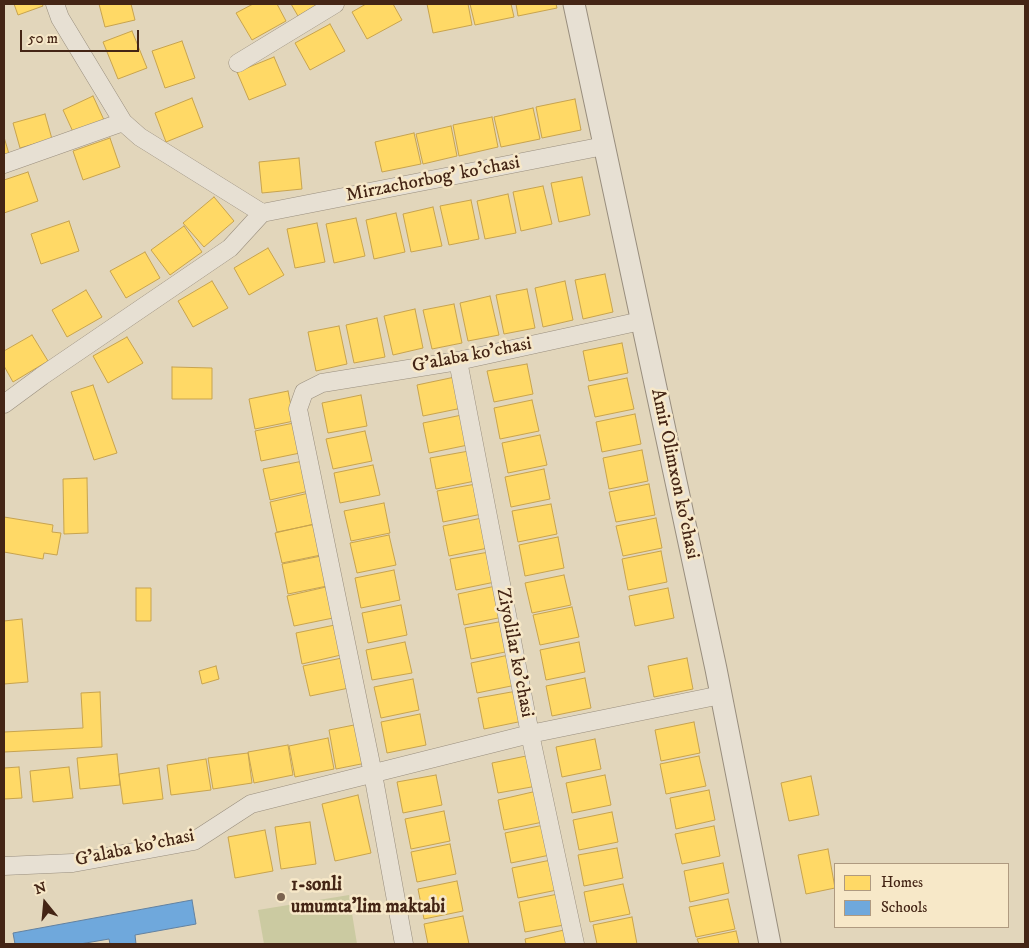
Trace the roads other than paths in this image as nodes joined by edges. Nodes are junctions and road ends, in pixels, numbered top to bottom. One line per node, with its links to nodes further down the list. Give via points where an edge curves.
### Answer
1 (55, 4): 5 (street, via 60,18)
2 (335, 4): 4 (street)
3 (574, 4): 6 (street, Amir Olimxon ko'chasi)
4 (238, 63)
5 (123, 122): 7 (street); 8 (street, via 140,137)
6 (604, 146): 8 (street, Mirzachorbog' ko'chasi); 9 (street, Amir Olimxon ko'chasi)
7 (4, 164)
8 (262, 213): 11 (street, via 230,248)
9 (641, 321): 10 (street, G'alaba ko'chasi); 12 (street, Amir Olimxon ko'chasi)
10 (458, 361): 13 (street, Ziyolilar ko'chasi); 14 (street, G'alaba ko'chasi, via 322,383 304,392 298,409)
11 (4, 404)
12 (721, 695): 13 (street, G'alaba ko'chasi); 18 (street, Amir Olimxon ko'chasi)
13 (530, 734): 14 (street, G'alaba ko'chasi); 17 (street, Ziyolilar ko'chasi)
14 (373, 774): 15 (street, G'alaba ko'chasi, via 251,804 194,841 73,863); 16 (street)
15 (4, 866)
16 (404, 944)
17 (575, 944)
18 (770, 944)

